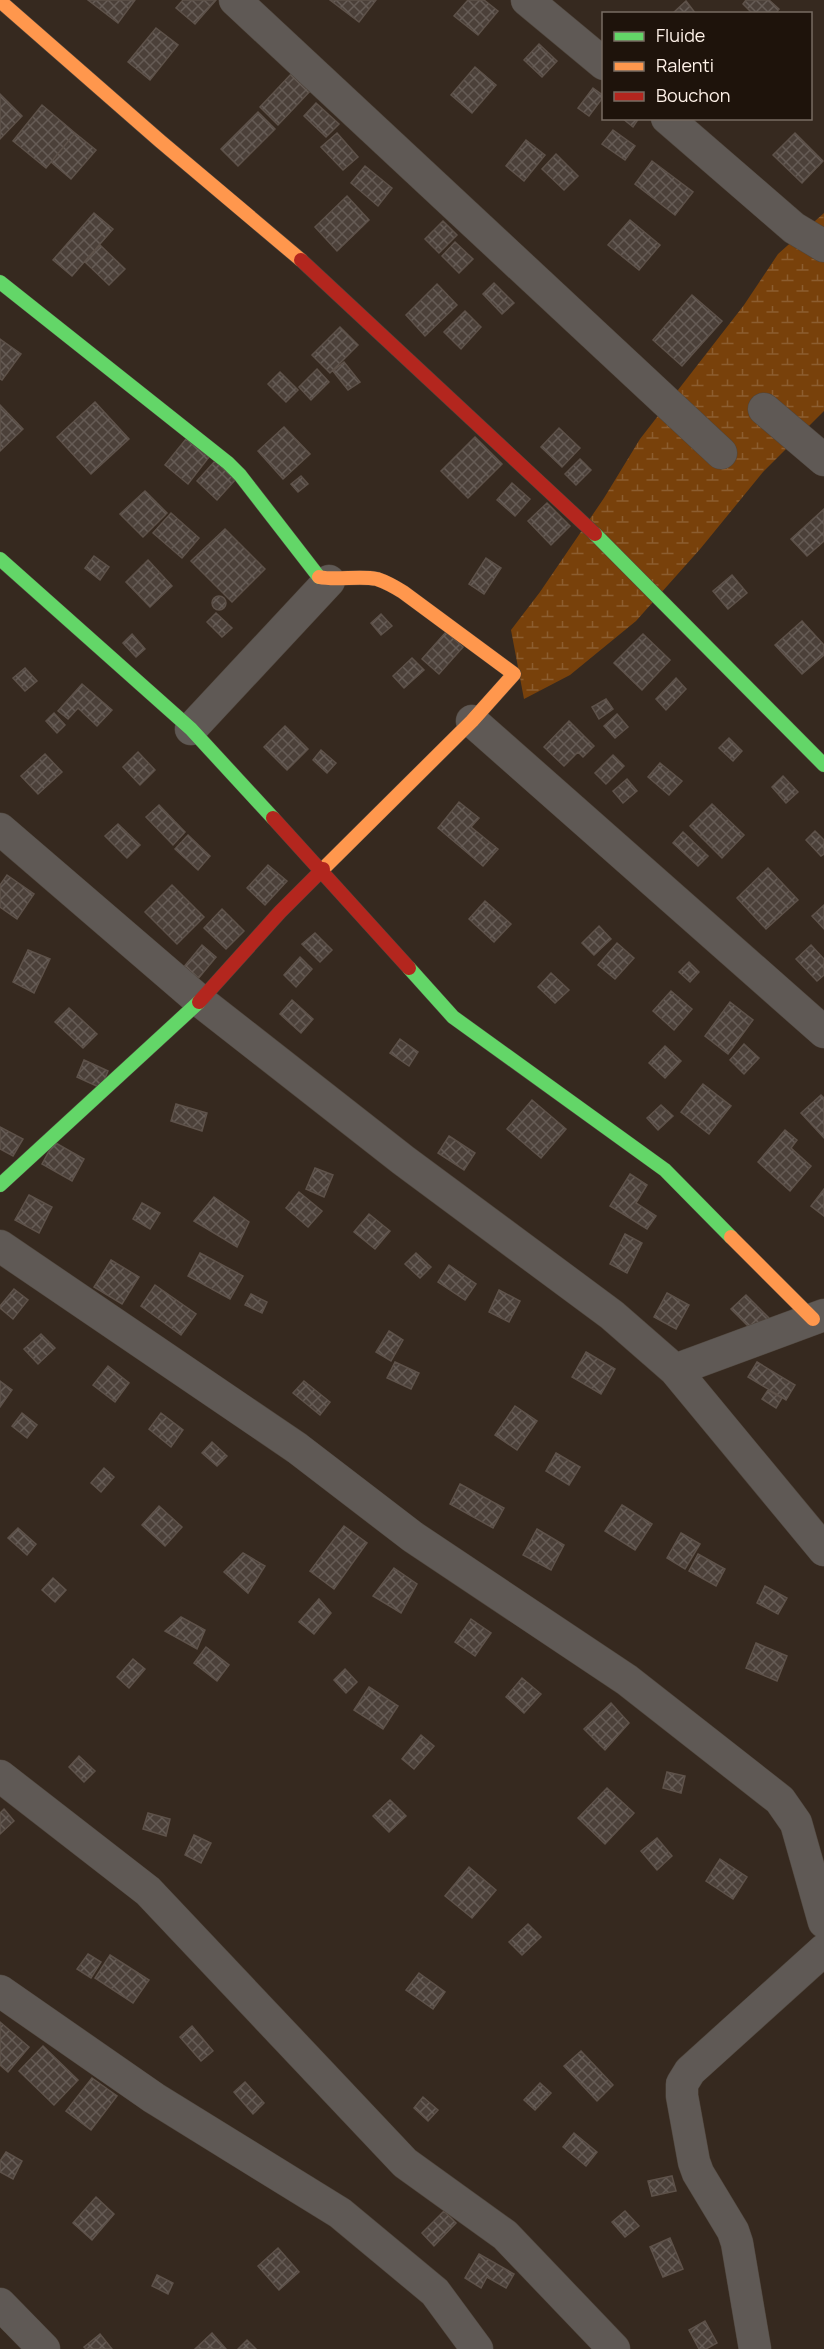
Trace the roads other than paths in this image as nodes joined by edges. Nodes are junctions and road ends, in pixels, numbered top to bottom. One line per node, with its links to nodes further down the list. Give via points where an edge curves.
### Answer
1 (235, 0): 9 (street)
2 (527, 0): 4 (street)
3 (0, 1): 15 (street, via 325,280 619,557)
4 (602, 63)
5 (669, 120): 6 (street, via 794,228)
6 (824, 246)
7 (0, 282): 12 (street, via 228,463 318,578)
8 (764, 410): 10 (street)
9 (721, 453)
10 (824, 460)
11 (0, 559): 14 (street)
12 (329, 581): 13 (street, via 375,578 387,583 514,674); 14 (street)
13 (472, 721): 17 (street); 19 (street)
14 (191, 729): 17 (street)
15 (824, 765)
16 (0, 829): 18 (street)
17 (321, 869): 18 (street); 22 (street, via 453,1017 665,1170)
18 (200, 1001): 20 (street); 23 (street, via 403,1160 612,1315)
19 (824, 1032)
20 (0, 1185)
21 (0, 1246): 26 (street, via 297,1448 413,1537 627,1680 780,1800 796,1823)
22 (819, 1317): 23 (street)
23 (675, 1370): 24 (street)
24 (824, 1550)
25 (0, 1776): 32 (street, via 148,1891 405,2163 505,2235)
26 (824, 1922)
27 (824, 1950): 33 (street, via 690,2071 682,2084 694,2162 737,2242)
28 (0, 1991): 31 (street, via 154,2098 340,2213 435,2292)
29 (0, 2304): 30 (street)
30 (44, 2349)
31 (477, 2349)
32 (614, 2349)
33 (754, 2349)

